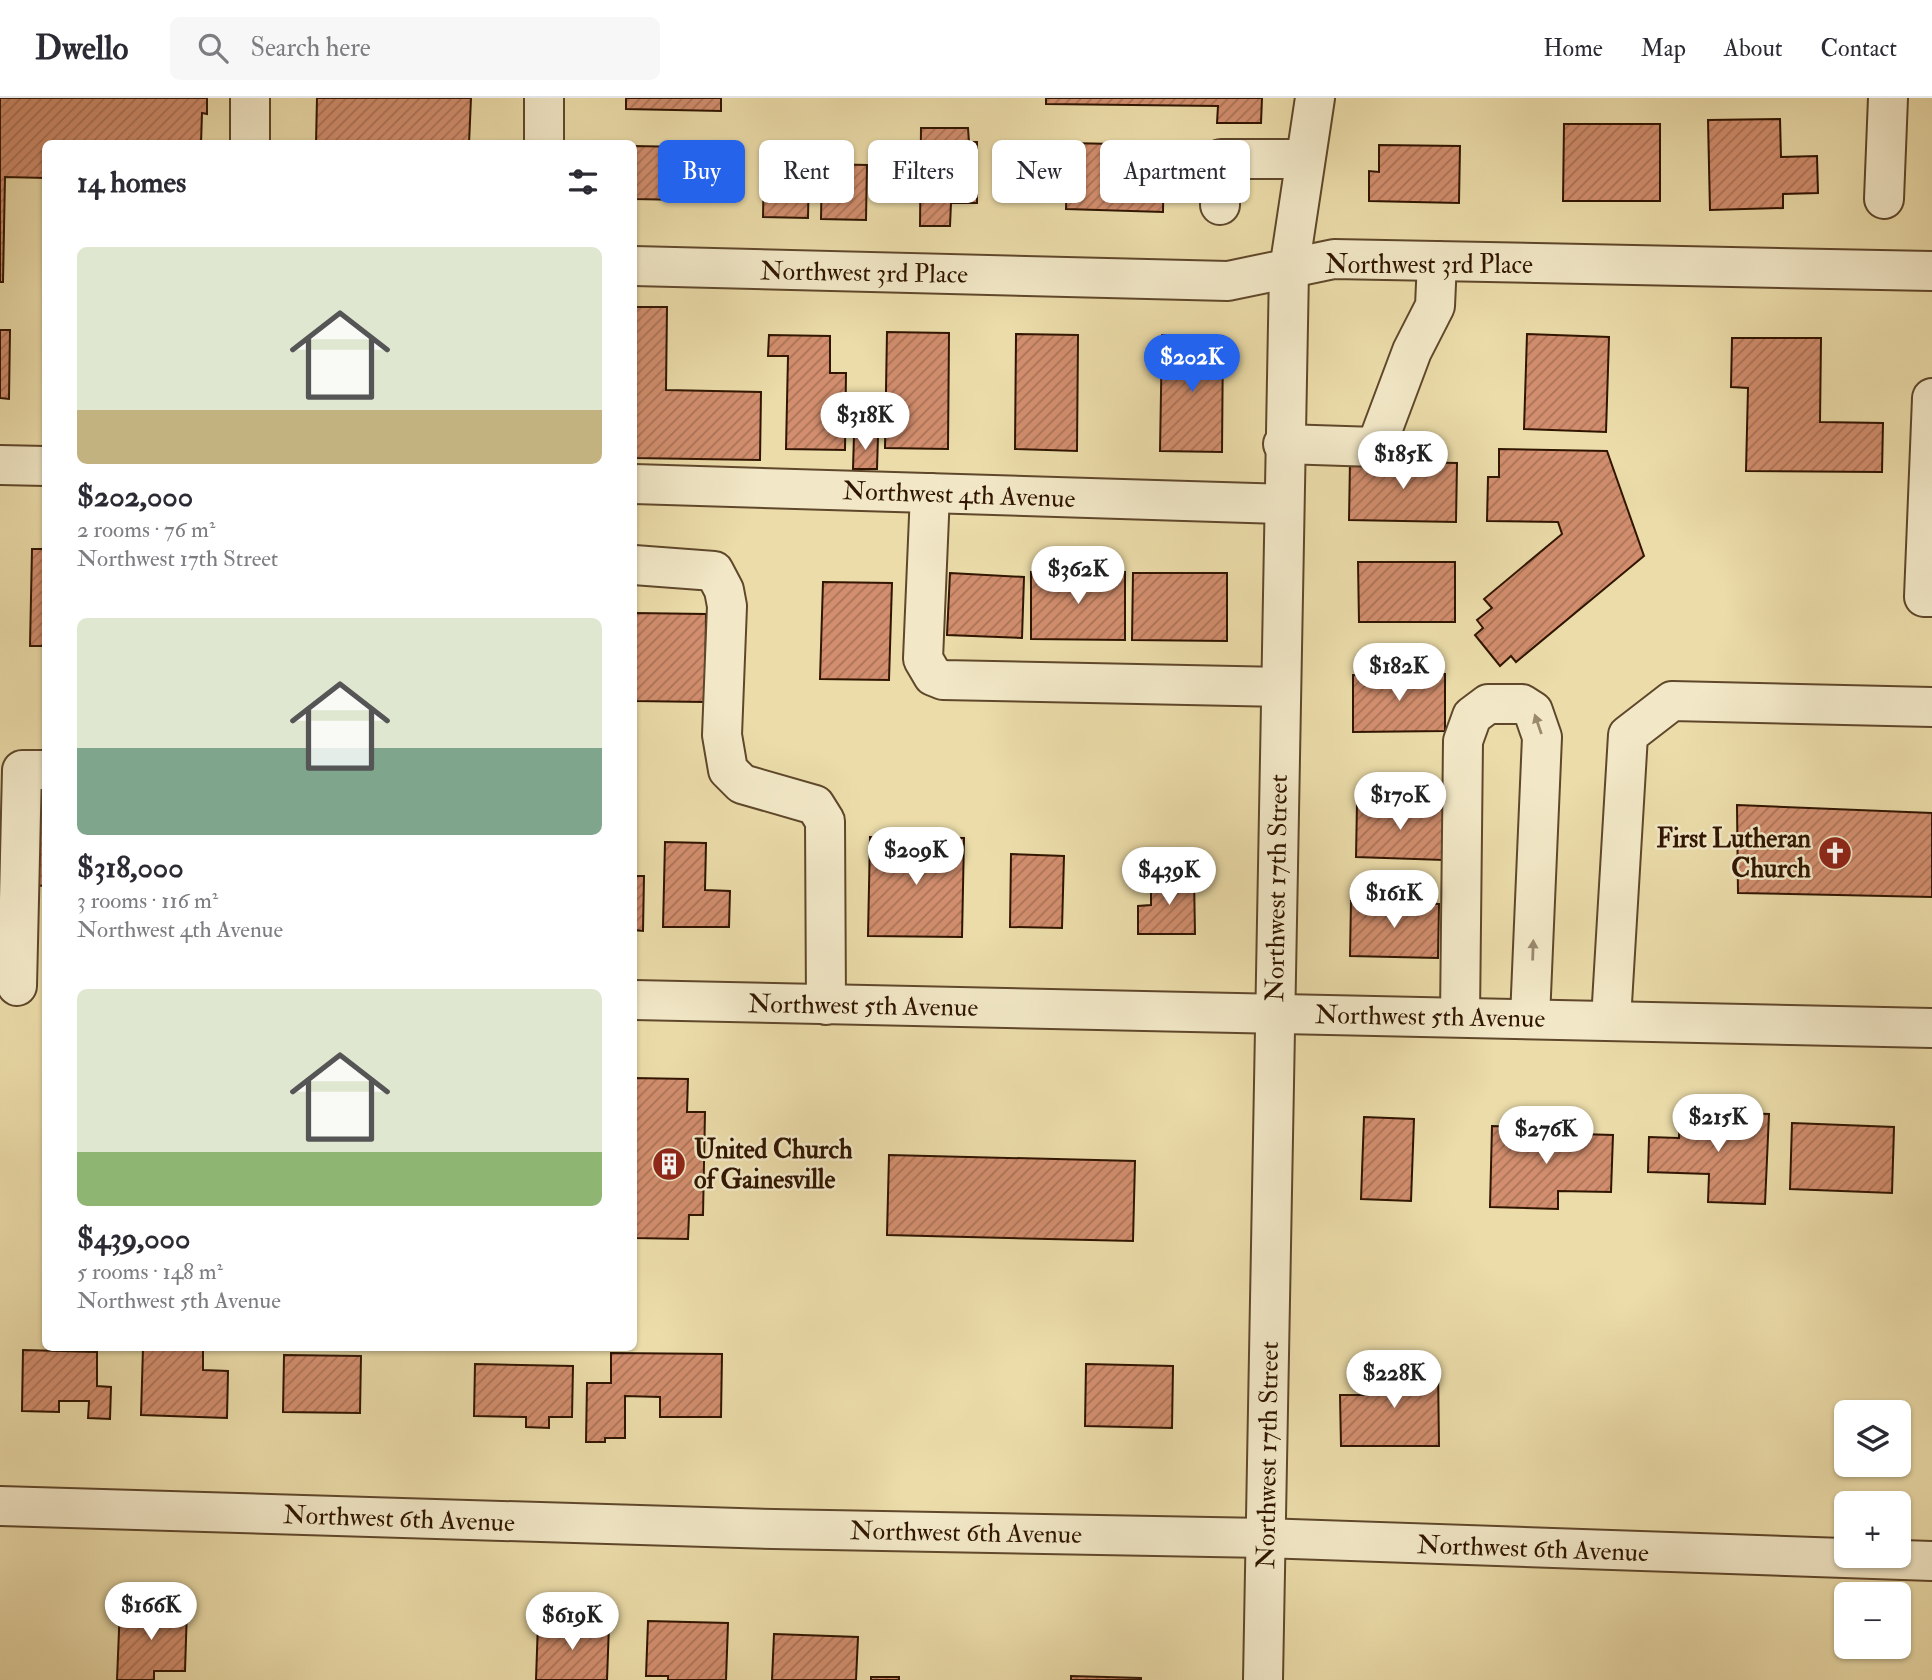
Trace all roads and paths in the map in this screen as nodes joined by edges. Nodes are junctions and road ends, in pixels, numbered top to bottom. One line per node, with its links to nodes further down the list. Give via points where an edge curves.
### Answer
1 (250, 98): 5 (street)
2 (544, 98): 6 (street)
3 (1315, 98): 7 (street, Northwest 17th Street)
4 (1888, 98): 8 (street)
5 (250, 140)
6 (544, 140)
7 (1305, 159): 9 (street, via 1221,159); 12 (street, Northwest 17th Street)
8 (1884, 199)
9 (1220, 205)
10 (1437, 261): 12 (street, Northwest 3rd Place, via 1334,259); 13 (street, Northwest 3rd Place); 15 (street, via 1435,306 1412,351 1376,447)
11 (637, 266): 12 (street, Northwest 3rd Place, via 1228,281)
12 (1289, 270): 15 (street, Northwest 17th Street)
13 (1932, 271)
14 (1932, 398): 22 (street, via 1924,597)
15 (1283, 444): 20 (street, Northwest 17th Street)
16 (0, 465): 17 (street)
17 (42, 466)
18 (637, 484): 19 (street, Northwest 4th Avenue)
19 (930, 493): 20 (street, Northwest 4th Avenue); 23 (street, via 923,659 933,676 943,680)
20 (1284, 504): 23 (street, Northwest 17th Street)
21 (637, 565): 28 (street, via 714,570 727,606 722,735 728,770 742,784 814,805 825,821)
22 (1932, 597)
23 (1280, 687): 29 (street, Northwest 17th Street)
24 (1932, 707): 32 (street, via 1672,701 1628,735)
25 (42, 770): 26 (street, via 22,770)
26 (21, 986)
27 (637, 1000): 28 (street, Northwest 5th Avenue)
28 (826, 1005): 29 (street, Northwest 5th Avenue)
29 (1274, 1013): 30 (street, Northwest 5th Avenue); 35 (street, Northwest 17th Street)
30 (1460, 1017): 31 (street, Northwest 5th Avenue); 31 (street, one-way to 30, via 1542,737 1533,711 1522,704 1488,704 1472,716 1463,741)
31 (1530, 1018): 32 (street, Northwest 5th Avenue)
32 (1611, 1020): 33 (street, Northwest 5th Avenue)
33 (1932, 1028)
34 (0, 1506): 35 (street, Northwest 6th Avenue)
35 (1266, 1538): 36 (street, Northwest 6th Avenue); 37 (street, Northwest 17th Street)
36 (1932, 1561)
37 (1263, 1680)

